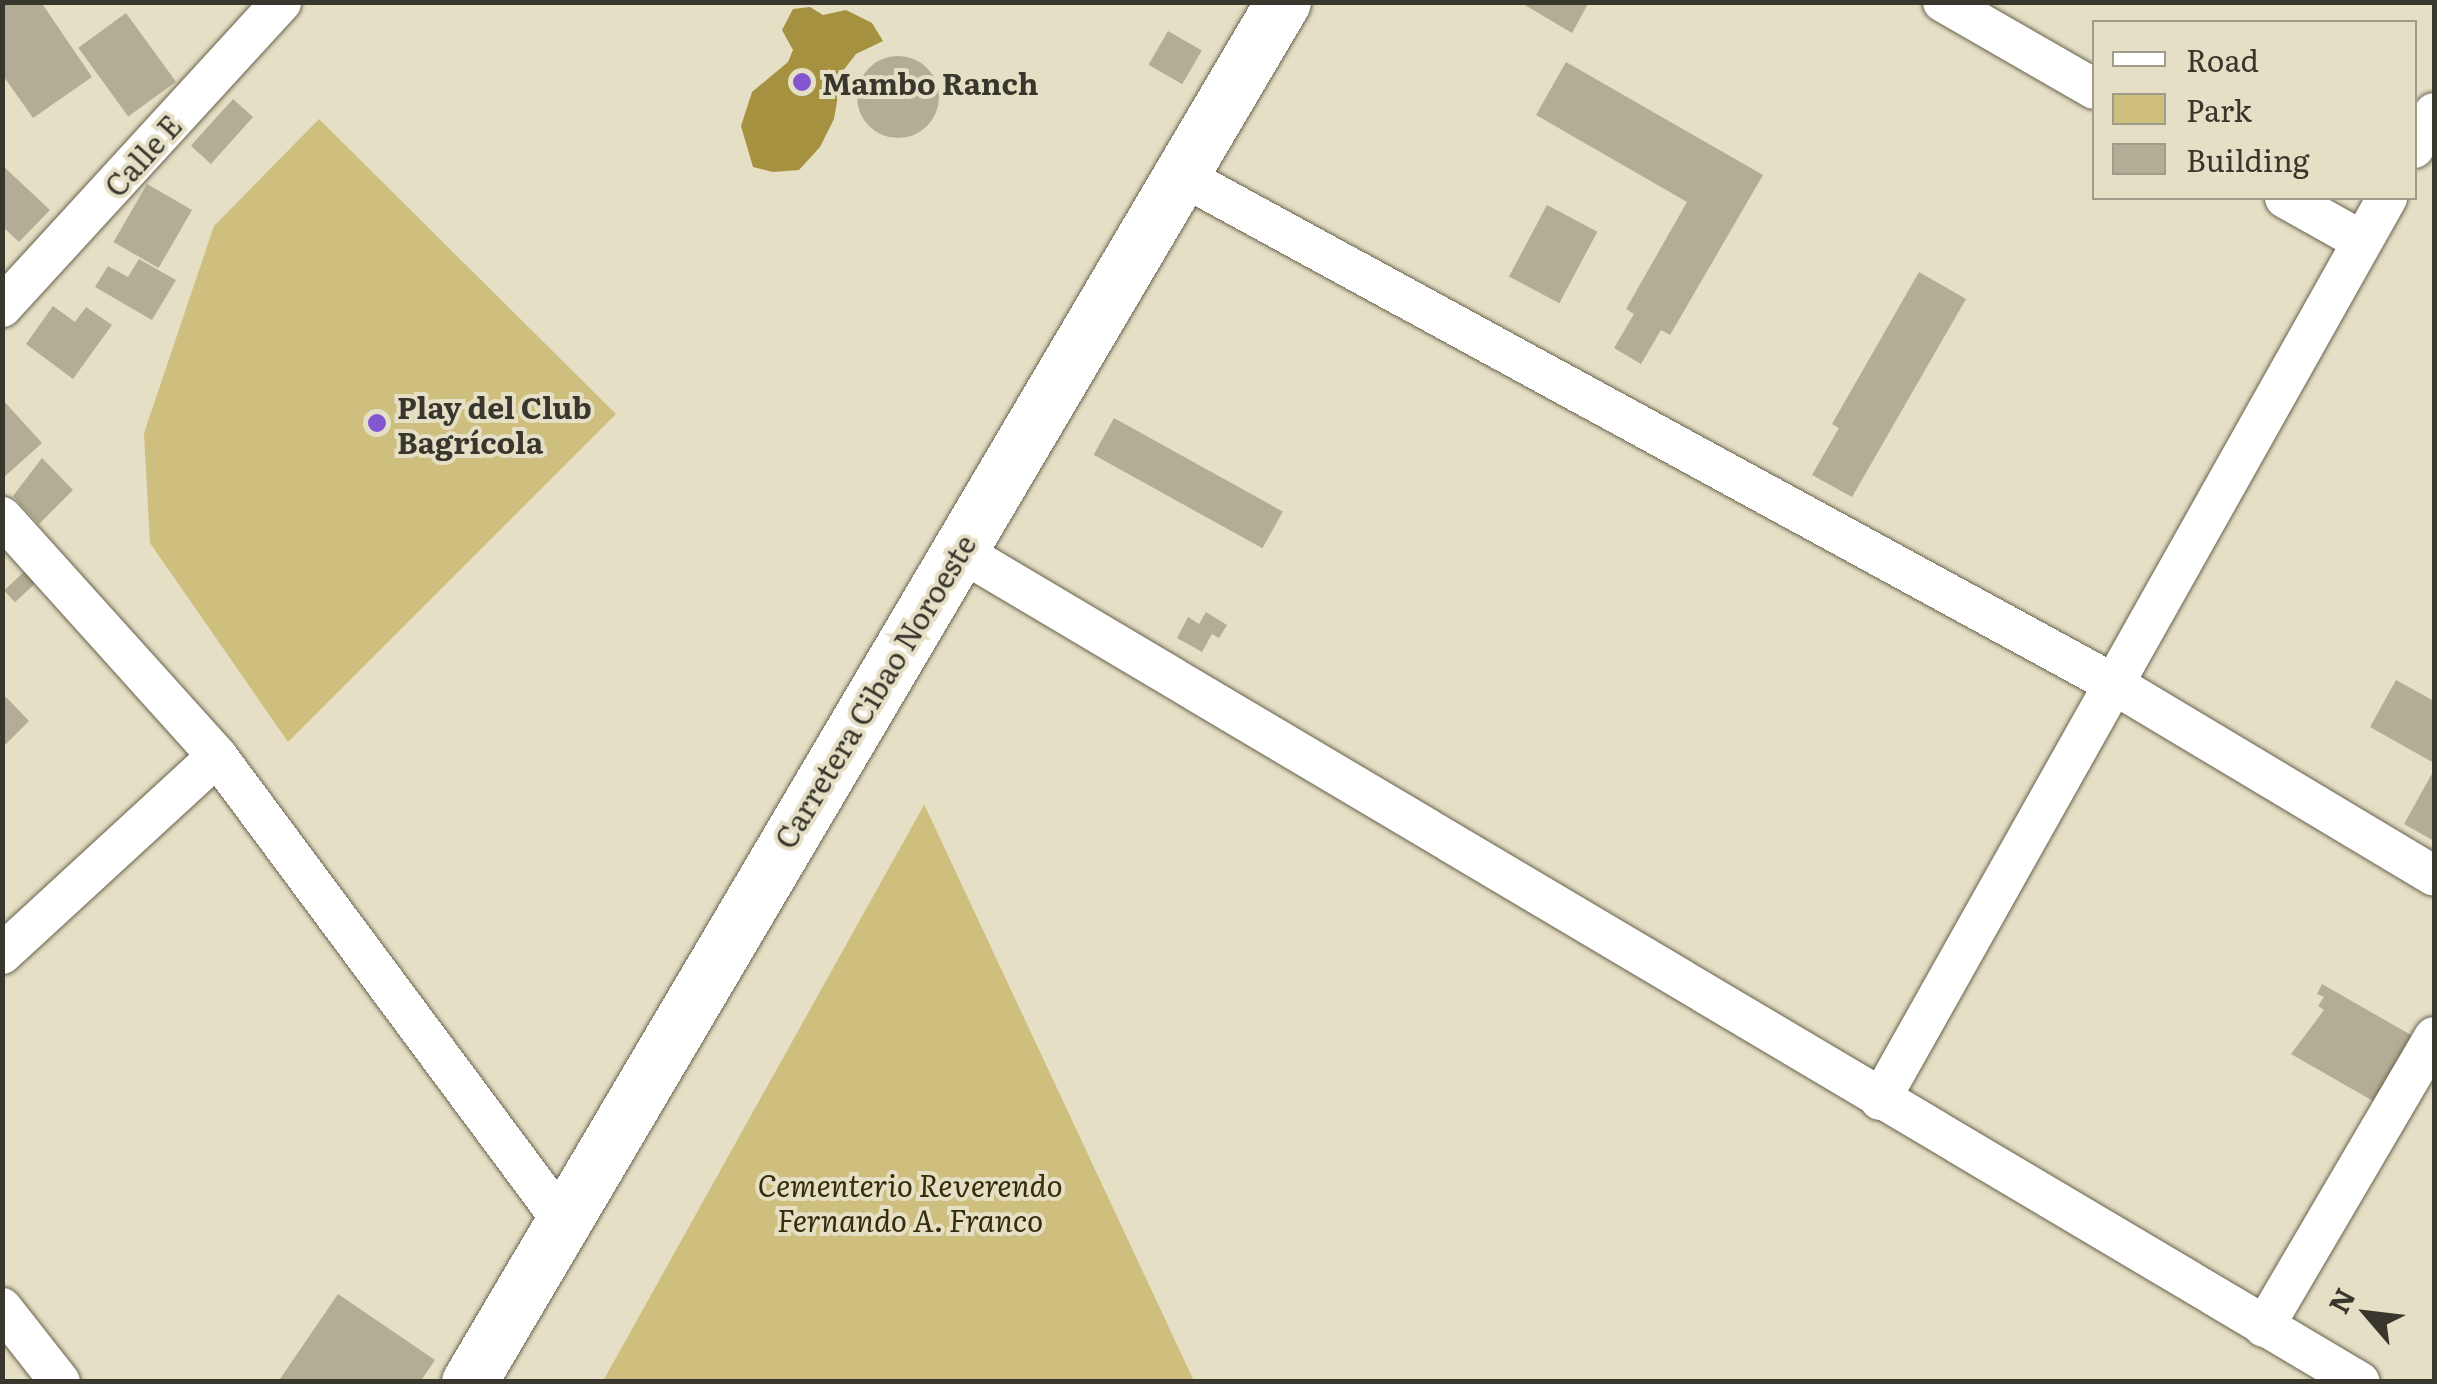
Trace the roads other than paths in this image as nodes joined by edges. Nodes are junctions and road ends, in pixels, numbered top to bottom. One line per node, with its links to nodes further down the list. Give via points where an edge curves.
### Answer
1 (281, 2): 11 (street, Calle E)
2 (1283, 2): 7 (main road, Carretera Cibao Noroeste)
3 (1943, 2): 4 (street)
4 (2092, 88)
5 (2434, 113): 6 (street)
6 (2417, 143)
7 (1180, 174): 13 (main road, Carretera Cibao Noroeste); 14 (street)
8 (2288, 200): 10 (street)
9 (2386, 200): 10 (street)
10 (2362, 242): 14 (street)
11 (2, 307)
12 (8, 534): 15 (street)
13 (958, 550): 19 (street); 20 (main road, Carretera Cibao Noroeste)
14 (2112, 683): 16 (street); 19 (street)
15 (217, 756): 17 (street); 20 (street)
16 (2434, 876)
17 (2, 954)
18 (2434, 1036): 22 (street)
19 (1880, 1100): 22 (street)
20 (561, 1219): 24 (main road, Carretera Cibao Noroeste)
21 (2, 1308): 23 (street)
22 (2264, 1327): 25 (street)
23 (60, 1382)
24 (469, 1382)
25 (2360, 1382)

